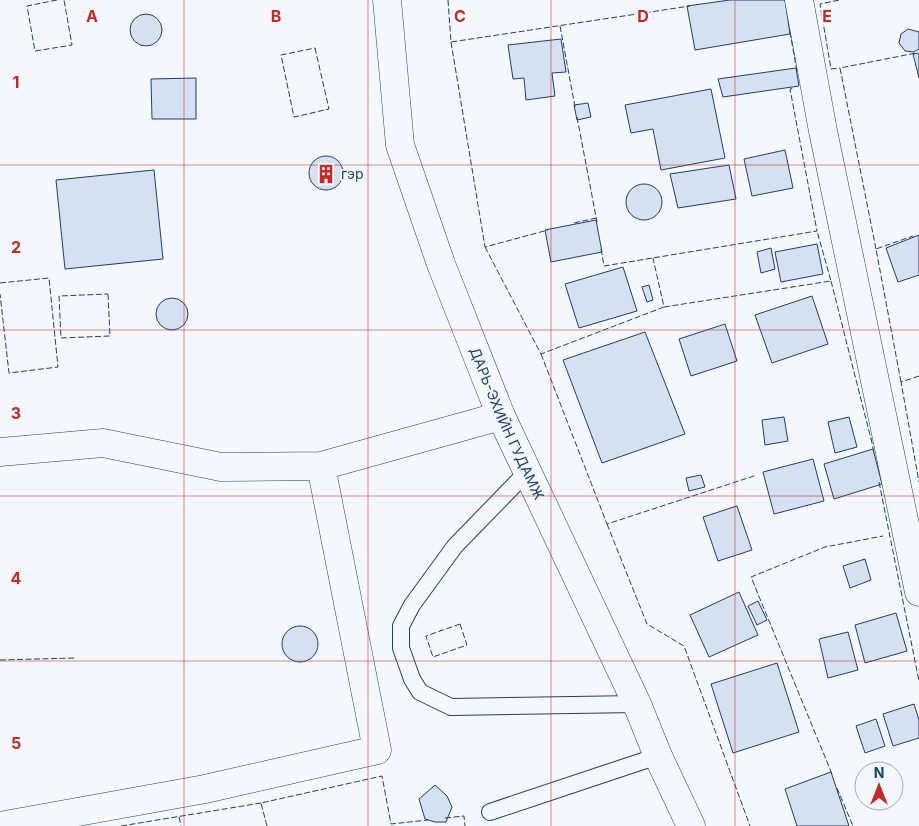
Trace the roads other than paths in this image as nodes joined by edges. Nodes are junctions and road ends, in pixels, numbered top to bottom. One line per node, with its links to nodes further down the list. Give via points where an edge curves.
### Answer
1 (387, 0): 3 (street, ДАРЬ-ЭХИЙН ГУДАМЖ, via 400,145 441,264)
2 (799, 0): 7 (street)
3 (501, 416): 5 (street); 6 (street, ДАРЬ-ЭХИЙН ГУДАМЖ)
4 (0, 452): 5 (street, via 103,443 221,467)
5 (320, 466): 11 (street, via 377,750 205,789)
6 (527, 472): 8 (street, ДАРЬ-ЭХИЙН ГУДАМЖ); 8 (lane, via 456,546 400,626 401,648 412,679 420,692 451,708)
7 (919, 592)
8 (637, 704): 9 (street, ДАРЬ-ЭХИЙН ГУДАМЖ)
9 (658, 756): 10 (lane); 12 (street, ДАРЬ-ЭХИЙН ГУДАМЖ)
10 (490, 812)
11 (0, 826)
12 (691, 826)

